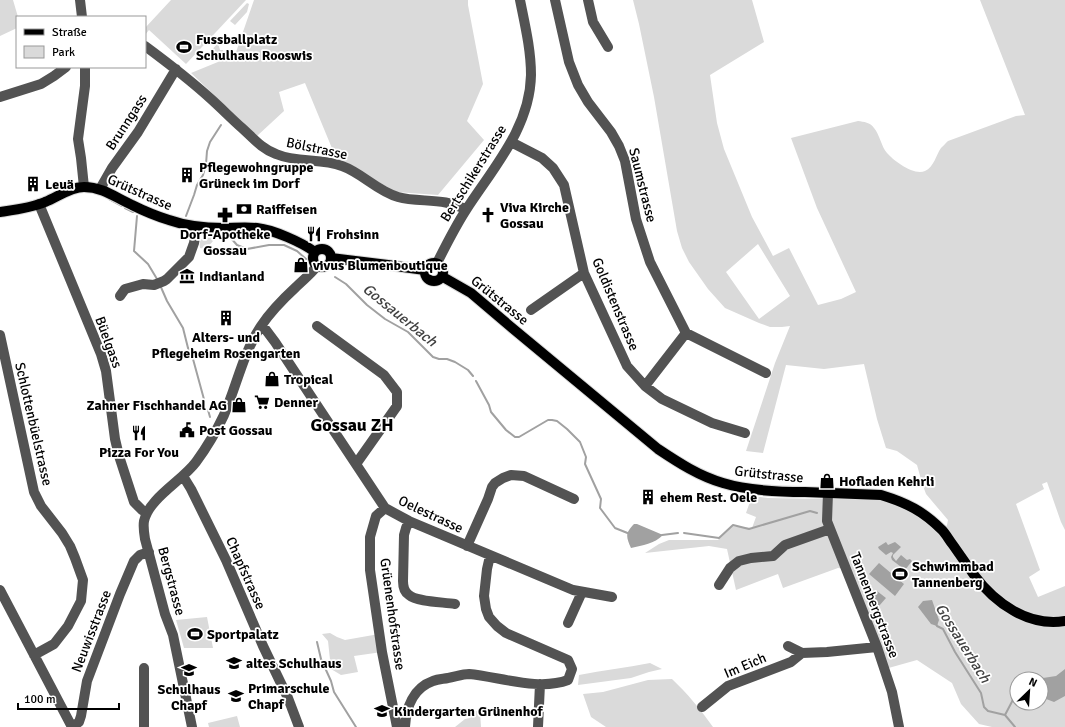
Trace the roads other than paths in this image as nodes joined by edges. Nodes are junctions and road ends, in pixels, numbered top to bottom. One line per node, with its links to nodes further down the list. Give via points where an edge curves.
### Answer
1 (80, 0): 5 (street)
2 (520, 0): 12 (street, Bertschikerstrasse, via 531,57 531,76 524,114)
3 (556, 0): 30 (street, Saumstrasse, via 569,62 588,102 619,146 625,161 636,219 650,262)
4 (588, 0): 6 (street, via 593,22)
5 (82, 16)
6 (608, 46)
7 (146, 47): 10 (street, Bölstrasse)
8 (65, 68): 11 (street, via 41,84)
9 (85, 68): 13 (street, via 78,136)
10 (176, 69): 14 (street, Brunngass); 16 (street, Bölstrasse, via 269,151 290,158 338,164 393,195 447,202)
11 (0, 98)
12 (512, 142): 16 (street, Bertschikerstrasse); 24 (street, Goldistenstrasse, via 542,158 553,168 564,185)
13 (84, 187): 14 (main road, Grütstrasse); 15 (main road, Grütstrasse, via 72,189)
14 (100, 189): 18 (main road, Grütstrasse, via 154,215)
15 (39, 204): 17 (main road, Grütstrasse); 40 (street, Büelgass, via 106,371 115,439 134,502)
16 (466, 210): 21 (street, Bertschikerstrasse)
17 (0, 212)
18 (197, 227): 19 (main road, Grütstrasse, via 263,229 282,235); 26 (street, via 189,257 164,281 125,289)
19 (315, 252): 20 (main road, via 329,252); 22 (main road, via 313,260)
20 (331, 258): 22 (main road, via 326,266); 23 (main road)
21 (437, 264): 23 (main road, via 430,264); 25 (main road, via 443,269)
22 (317, 266): 28 (street, via 282,300)
23 (425, 270): 25 (main road, via 430,281 436,282)
24 (584, 273): 27 (street); 33 (street, Goldistenstrasse, via 627,366)
25 (443, 277): 37 (main road, Grütstrasse, via 471,293 658,450 680,464 702,475 742,488)
26 (120, 296)
27 (531, 310)
28 (261, 326): 35 (street, Oelestrasse, via 275,342); 36 (street, via 244,357 224,415 193,467)
29 (317, 326): 35 (street, via 384,375 397,392 397,406)
30 (686, 333): 32 (street); 33 (street)
31 (0, 335): 56 (street, Schlottenbüelstrasse, via 34,492 70,546 83,580 81,601 68,626 54,644)
32 (766, 372)
33 (645, 386): 34 (street, Goldistenstrasse, via 662,399 712,423)
34 (745, 433)
35 (356, 464): 39 (street, Oelestrasse)
36 (183, 476): 40 (street, via 162,494); 63 (street, Chapfstrasse, via 192,489 226,560)
37 (828, 493): 42 (street, Tannenbergstrasse, via 827,521); 51 (main road, Grütstrasse, via 881,495 914,508 943,531 974,576 1006,607 1032,619)
38 (574, 499): 43 (street, via 524,476 511,475 503,478 492,487)
39 (384, 508): 41 (street, Oelestrasse); 64 (street, Grüenenhofstrasse, via 376,516 370,537 370,570 382,652)
40 (147, 513): 44 (street, Bergstrasse, via 144,534)
41 (409, 521): 43 (street, Oelestrasse); 50 (street, via 404,535 403,587 406,593 420,600)
42 (830, 529): 46 (street, via 785,545 772,556 739,561 730,568); 54 (street, Tannenbergstrasse)
43 (467, 546): 45 (street, Oelestrasse)
44 (149, 552): 60 (street, Neuwisstrasse, via 140,555 134,561 87,681 79,722); 62 (street, Bergstrasse, via 173,635)
45 (490, 556): 48 (street, Oelestrasse); 58 (street, via 484,596 489,617 506,633 568,660 572,669 568,680)
46 (719, 585)
47 (0, 590): 56 (street)
48 (582, 592): 49 (street, Oelestrasse); 52 (street)
49 (612, 597)
50 (455, 604)
51 (1065, 621)
52 (568, 622)
53 (788, 646): 55 (street)
54 (877, 647): 55 (street); 67 (street, Tannenbergstrasse, via 892,692)
55 (802, 653): 59 (street, Im Eich, via 791,662 728,686)
56 (34, 655): 60 (street)
57 (144, 668): 61 (street)
58 (540, 684): 65 (street, via 467,674 433,681 420,688 411,700); 66 (street)
59 (702, 707)
60 (72, 727)
61 (144, 727)
62 (192, 727)
63 (300, 727)
64 (397, 727)
65 (405, 727)
66 (538, 727)
67 (899, 727)

